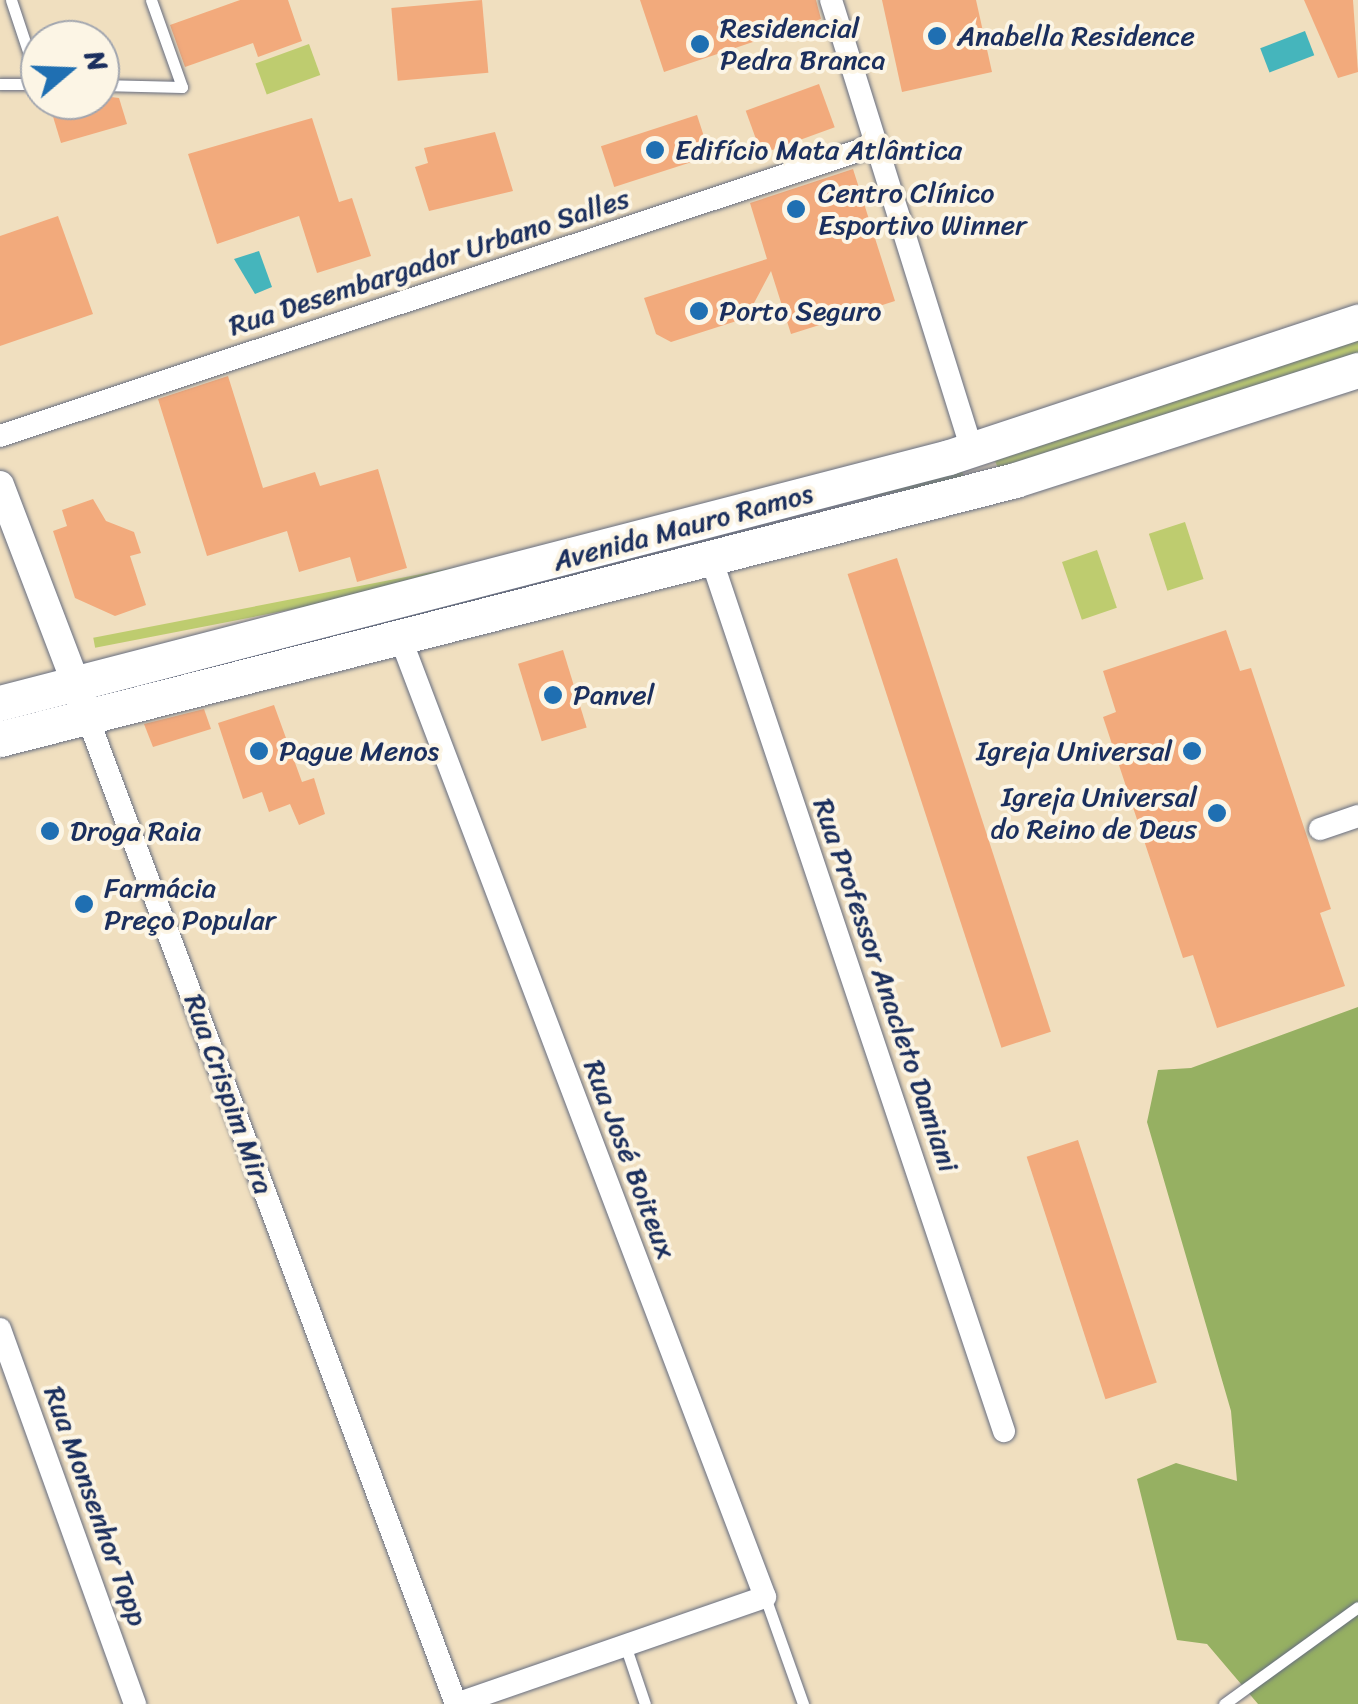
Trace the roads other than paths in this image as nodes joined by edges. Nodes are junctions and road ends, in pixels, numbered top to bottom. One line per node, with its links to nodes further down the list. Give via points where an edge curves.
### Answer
1 (10, 0): 4 (lane)
2 (150, 0): 5 (lane, via 182,87)
3 (830, 0): 6 (street)
4 (20, 28)
5 (120, 85)
6 (876, 145): 9 (street, Rua Desembargador Urbano Salles); 10 (street)
7 (1358, 322): 10 (main road, Avenida Mauro Ramos)
8 (1358, 370): 12 (main road, Avenida Mauro Ramos)
9 (0, 436)
10 (972, 450): 12 (main road); 15 (main road, Avenida Mauro Ramos)
11 (0, 485): 15 (street, Rua Crispim Mira)
12 (984, 488): 13 (main road, Avenida Mauro Ramos)
13 (711, 558): 14 (main road, Avenida Mauro Ramos); 20 (street, Rua Professor Anacleto Damiani)
14 (400, 636): 15 (main road, Avenida Mauro Ramos); 21 (street, Rua José Boiteux)
15 (81, 700): 16 (main road, Avenida Mauro Ramos); 25 (street, Rua Crispim Mira)
16 (2, 720)
17 (1358, 816): 18 (street)
18 (1320, 829)
19 (0, 1329): 24 (street, Rua Monsenhor Topp)
20 (1004, 1431)
21 (765, 1597): 23 (street); 27 (lane, Rua José Boiteux)
22 (1358, 1607): 28 (lane)
23 (625, 1645): 25 (street); 26 (lane)
24 (134, 1704)
25 (456, 1704)
26 (646, 1704)
27 (802, 1704)
28 (1224, 1704)

